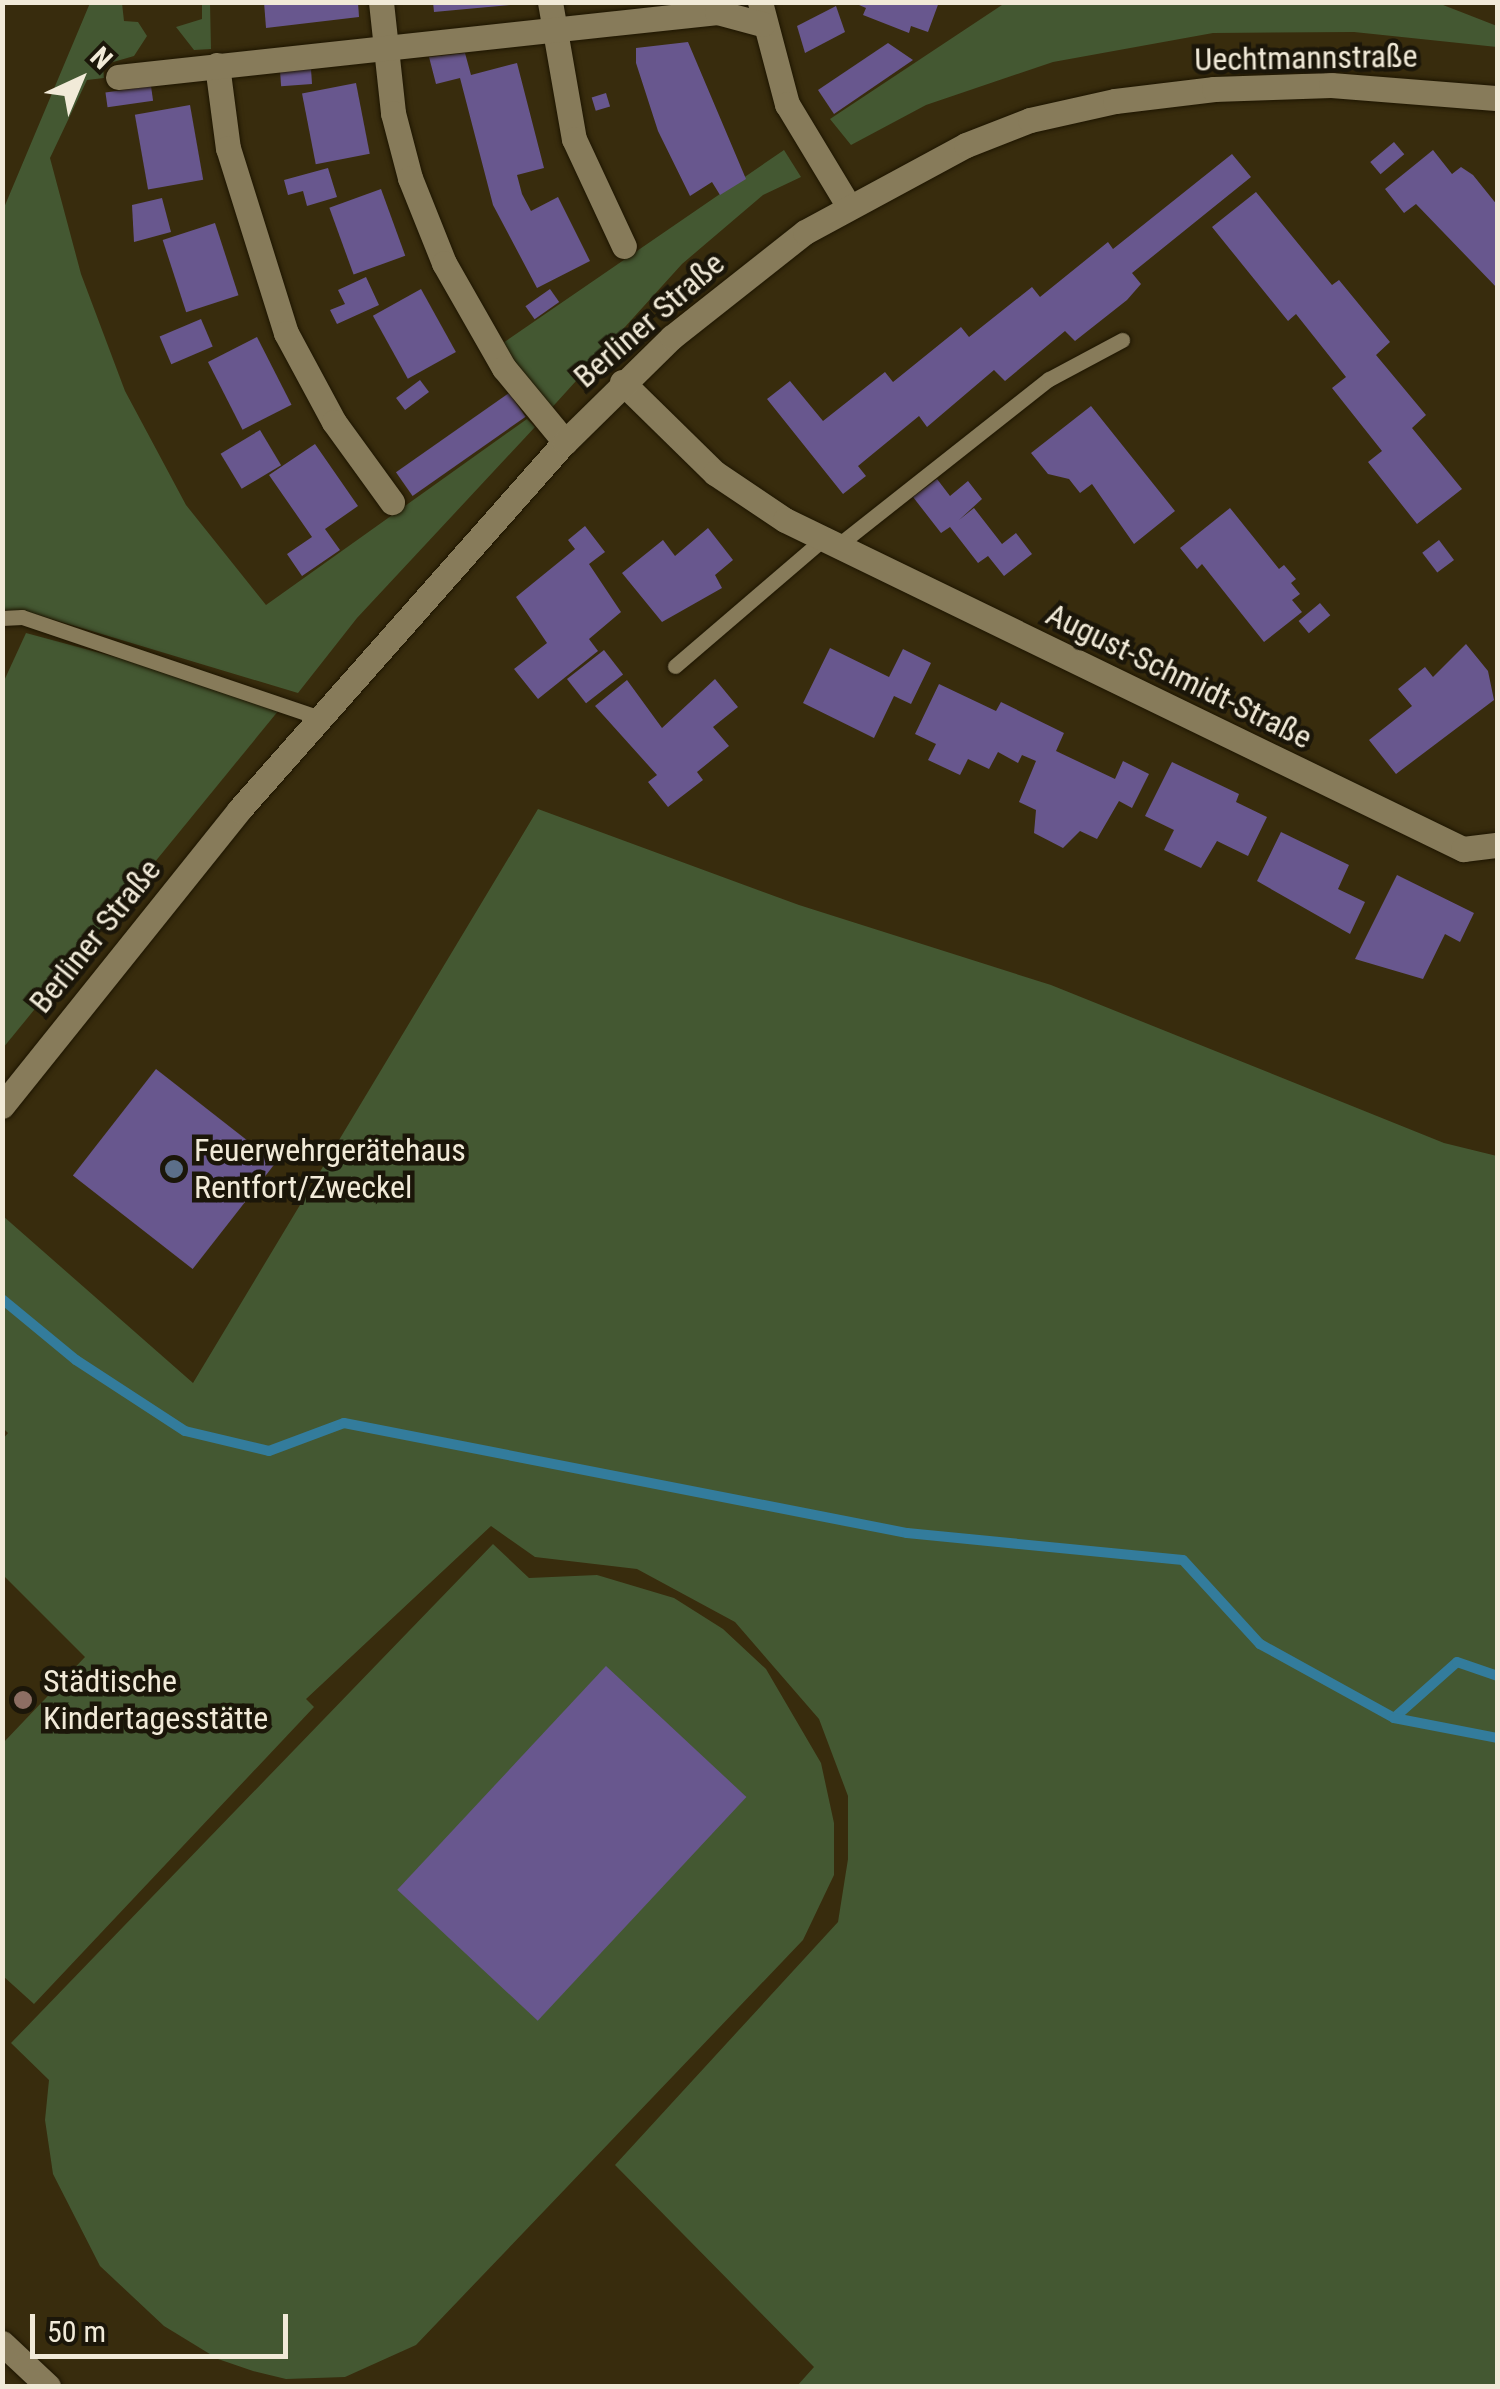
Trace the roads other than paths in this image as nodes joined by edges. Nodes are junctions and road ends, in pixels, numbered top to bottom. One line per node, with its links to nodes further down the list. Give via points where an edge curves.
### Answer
1 (381, 2): 4 (street)
2 (761, 14): 3 (street); 9 (street, via 787,104)
3 (550, 16): 4 (street); 10 (street, via 574,140)
4 (384, 52): 5 (street); 13 (street, via 410,178 444,263 504,368)
5 (218, 65): 6 (street); 14 (street, via 228,148 286,333 334,422)
6 (118, 76)
7 (1498, 98): 8 (street, Uechtmannstraße, via 1331,85 1214,88)
8 (1115, 102): 9 (street, Berliner Straße, via 1030,120)
9 (848, 205): 12 (street, Berliner Straße, via 744,279)
10 (624, 246)
11 (1122, 340): 15 (lane, via 1049,378)
12 (622, 382): 13 (street, Berliner Straße); 15 (street, August-Schmidt-Straße, via 715,473)
13 (565, 442): 18 (street, Berliner Straße)
14 (392, 502)
15 (829, 543): 17 (lane); 19 (street, August-Schmidt-Straße, via 1463,849)
16 (2, 618): 18 (lane, via 22,617)
17 (674, 666)
18 (320, 718): 20 (street, Berliner Straße, via 92,988)
19 (1498, 846)
20 (2, 1106)
21 (2, 2343): 22 (street)
22 (48, 2386)

